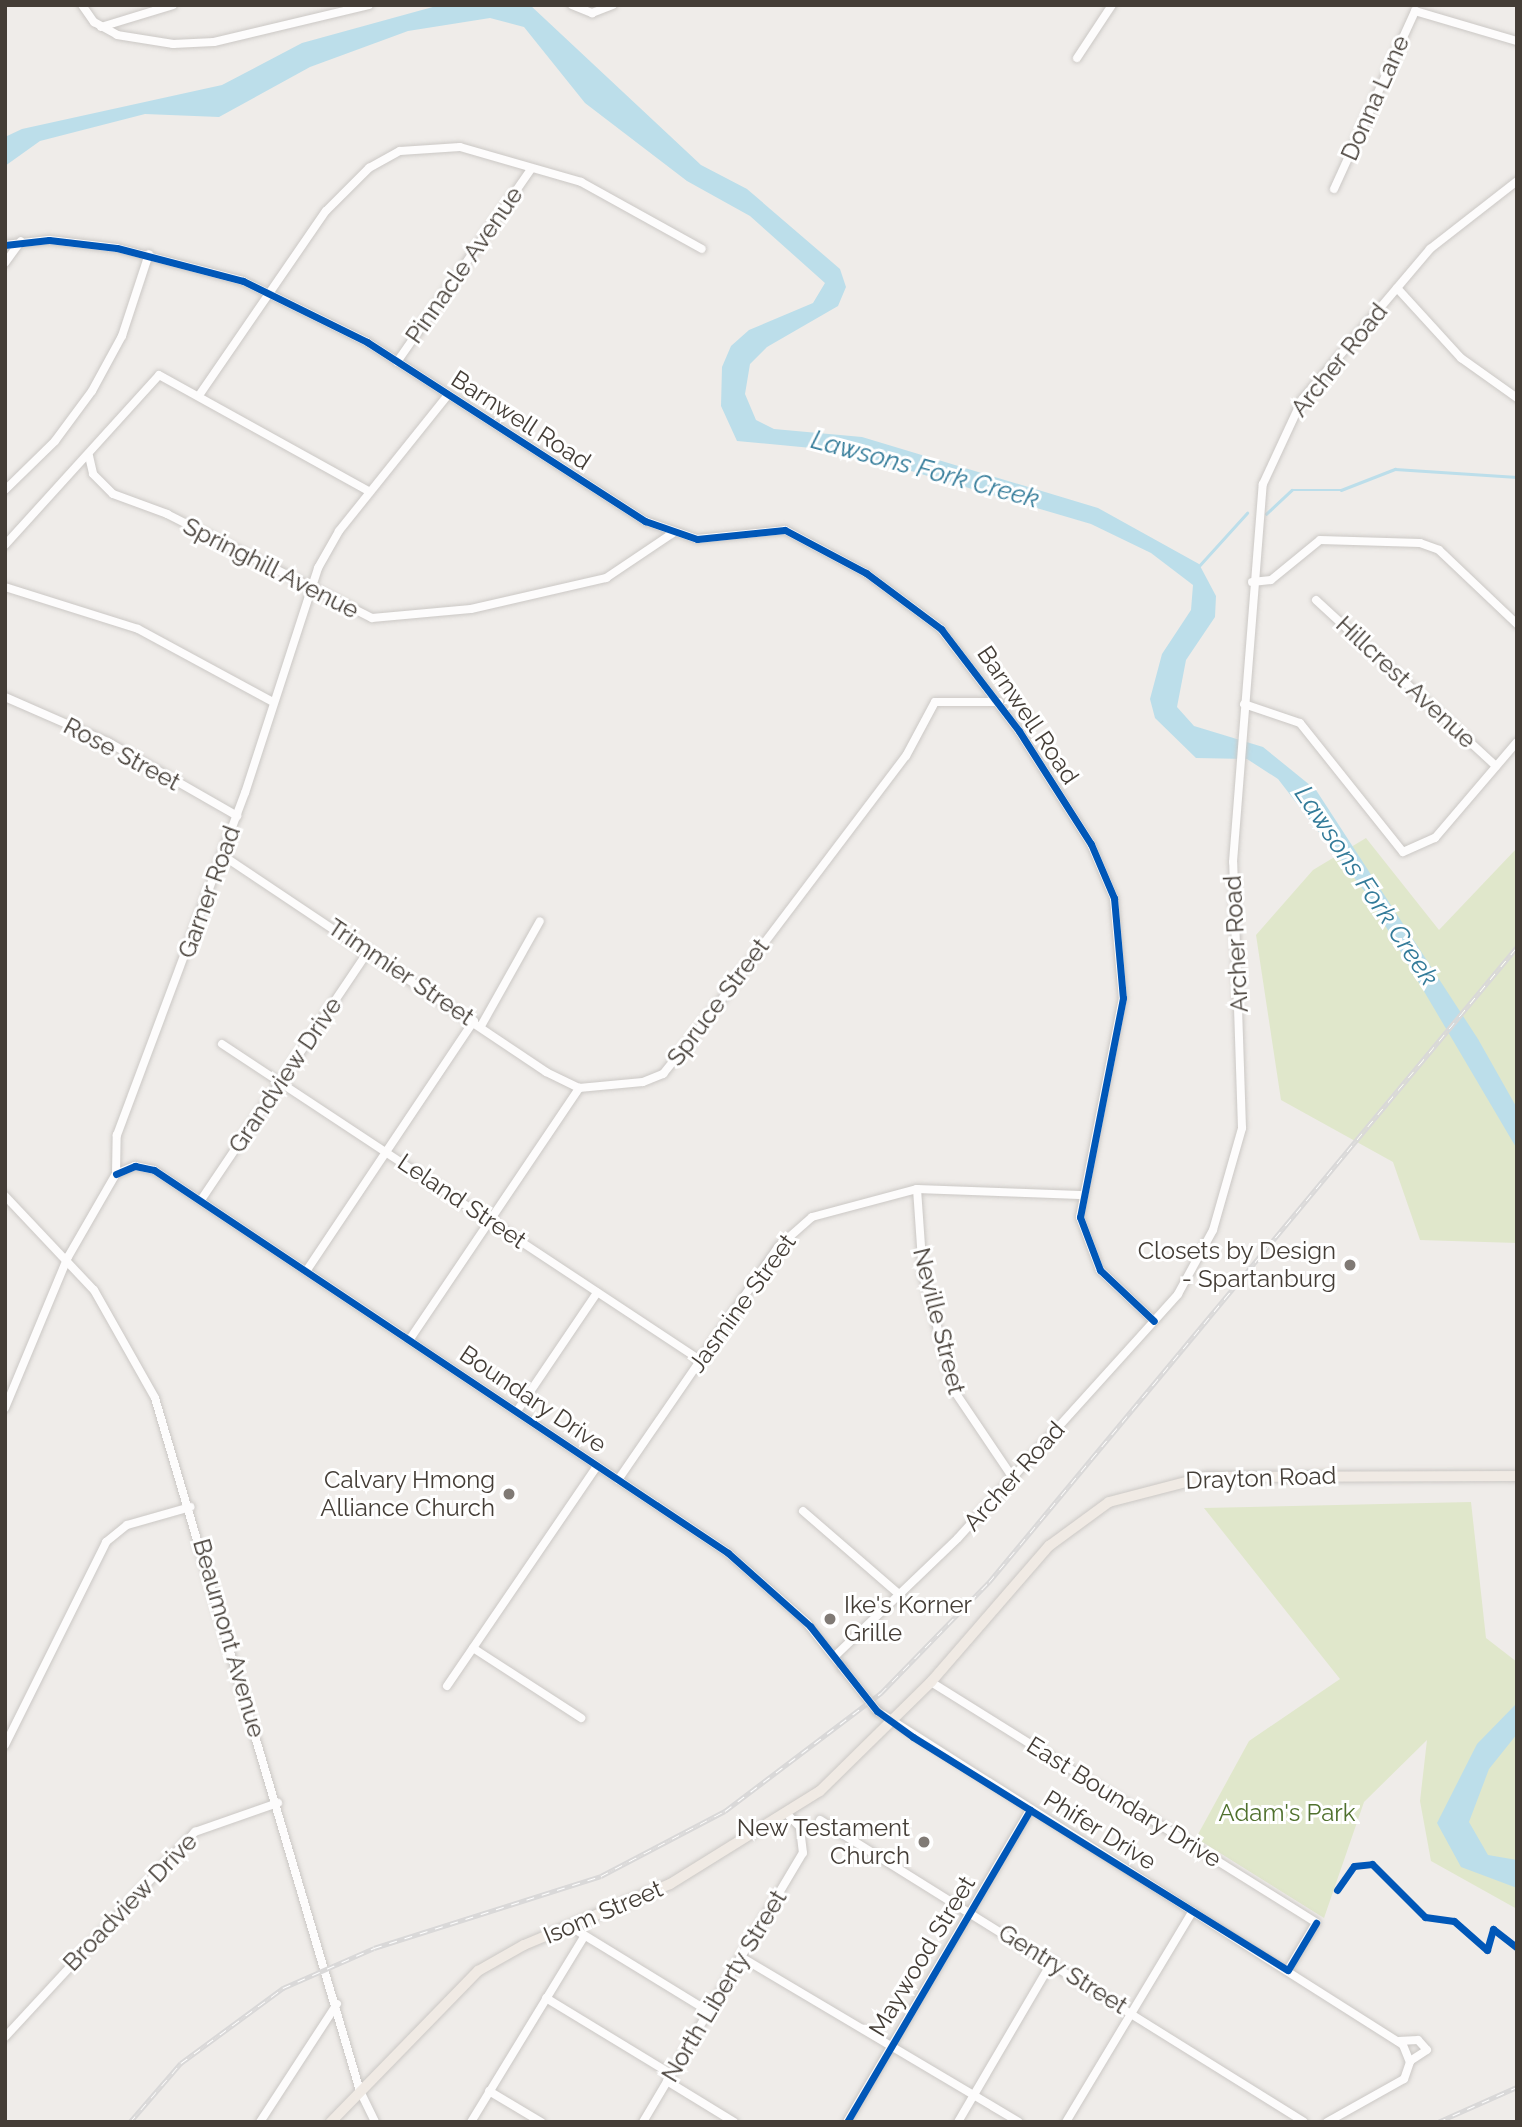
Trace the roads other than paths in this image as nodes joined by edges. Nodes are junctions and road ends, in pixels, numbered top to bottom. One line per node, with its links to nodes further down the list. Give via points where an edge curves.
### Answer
1 (82, 5): 7 (street)
2 (173, 5): 7 (street)
3 (369, 5): 7 (street, via 194,43 140,41)
4 (572, 5): 5 (street, via 592,13)
5 (613, 5)
6 (1112, 5): 9 (street)
7 (100, 27)
8 (1517, 41): 12 (street, Donna Lane, via 1419,10 1412,14)
9 (1077, 58)
10 (531, 169): 15 (street, via 610,194); 19 (street, via 445,145 386,156 339,196); 20 (street, Pinnacle Avenue)
11 (1517, 181): 18 (street, Archer Road, via 1446,232)
12 (1334, 189)
13 (20, 241): 14 (street, Barnwell Road); 16 (street, Barnwell Road); 17 (street)
14 (5, 244)
15 (702, 249)
16 (149, 254): 19 (street, Barnwell Road); 25 (street, via 122,336 92,391 55,441)
17 (5, 263)
18 (1397, 288): 23 (street, via 1461,358); 29 (street, Archer Road, via 1283,432 1259,502)
19 (267, 291): 20 (street, Barnwell Road); 21 (street)
20 (397, 362): 22 (street, Barnwell Road)
21 (200, 394): 24 (street, via 170,377 153,376); 26 (street)
22 (448, 395): 26 (street, Garner Road); 27 (street, Barnwell Road, via 632,514)
23 (1517, 398)
24 (89, 456): 28 (street, via 64,474); 31 (street, Springhill Avenue, via 93,474 113,494 167,514)
25 (5, 490)
26 (370, 492): 31 (street, Garner Road, via 339,531)
27 (673, 533): 31 (street, Springhill Avenue, via 606,578 414,618 359,615); 36 (street, Barnwell Road, via 709,539 777,528 808,541 941,629)
28 (5, 545)
29 (1252, 582): 33 (street, via 1271,580 1320,540 1420,543 1439,551); 37 (street, Archer Road)
30 (5, 586): 35 (street, via 138,629)
31 (309, 590): 35 (street, Garner Road)
32 (1316, 600): 39 (street, Hillcrest Avenue)
33 (1517, 624)
34 (5, 697): 40 (street, Rose Street, via 108,742)
35 (271, 701): 40 (street, Garner Road)
36 (999, 702): 47 (street, Spruce Street, via 935,702 901,763 663,1073 643,1082); 51 (street, Barnwell Road, via 1091,844 1119,918 1120,1018)
37 (1244, 704): 39 (street, via 1300,723 1402,852 1435,838); 58 (street, Archer Road, via 1232,912 1243,1065 1240,1142 1213,1230 1182,1287)
38 (1517, 742): 39 (street)
39 (1496, 766)
40 (237, 816): 41 (street, Garner Road)
41 (222, 855): 43 (street, Trimmier Street); 49 (street, Garner Road, via 117,1135)
42 (540, 921): 44 (street)
43 (369, 950): 44 (street, Trimmier Street); 46 (street, Grandview Drive)
44 (477, 1023): 47 (street, Trimmier Street); 48 (street)
45 (222, 1044): 46 (street, Leland Street)
46 (281, 1079): 48 (street, Leland Street); 53 (street, Grandview Drive)
47 (579, 1088): 54 (street)
48 (386, 1150): 54 (street, Leland Street); 56 (street)
49 (116, 1174): 53 (street, Boundary Drive, via 149,1167); 55 (street, Garner Road)
50 (917, 1189): 51 (street, Jasmine Street); 60 (street, Jasmine Street, via 826,1211 799,1225); 65 (street, Neville Street, via 923,1275 955,1392)
51 (1080, 1195): 58 (street, Barnwell Road, via 1081,1227 1100,1270)
52 (5, 1196): 55 (street, Beaumont Avenue)
53 (201, 1200): 56 (street, Boundary Drive)
54 (493, 1222): 57 (street, Leland Street); 59 (street)
55 (68, 1257): 61 (street, Garner Road); 67 (street, Beaumont Avenue, via 136,1358)
56 (307, 1270): 59 (street, Boundary Drive)
57 (597, 1293): 60 (street, Leland Street); 62 (street)
58 (1154, 1321): 65 (street, Archer Road)
59 (410, 1339): 62 (street, Boundary Drive)
60 (700, 1360): 66 (street, Jasmine Street)
61 (5, 1408)
62 (517, 1411): 63 (street, Boundary Drive)
63 (597, 1466): 66 (street, Boundary Drive); 70 (street)
64 (1517, 1476): 72 (main road, Drayton Road, via 1206,1476 1122,1496 1049,1546)
65 (1013, 1478): 69 (street, Archer Road)
66 (618, 1480): 71 (street, Boundary Drive, via 746,1567)
67 (190, 1507): 76 (street, via 127,1525 106,1542); 77 (street, Beaumont Avenue)
68 (803, 1511): 69 (street)
69 (901, 1596): 71 (street, Archer Road)
70 (473, 1648): 73 (street); 74 (street)
71 (835, 1656): 75 (street, Boundary Drive, bridge, via 877,1711)
72 (931, 1682): 75 (main road, Drayton Road); 87 (street, East Boundary Drive, via 1317,1923)
73 (447, 1686)
74 (581, 1718)
75 (891, 1722): 78 (street, Phifer Drive); 79 (main road, Isom Street)
76 (5, 1745)
77 (278, 1803): 89 (street, Beaumont Avenue); 92 (street, Broadview Drive, via 195,1832)
78 (1030, 1810): 81 (street, Maywood Street); 82 (street, Phifer Drive)
79 (787, 1814): 83 (main road, Isom Street, via 670,1884); 85 (street, North Liberty Street, via 800,1827 803,1853)
80 (820, 1820): 81 (street, Gentry Street)
81 (971, 1911): 86 (street, Gentry Street); 94 (street, Maywood Street)
82 (1193, 1911): 87 (street, Phifer Drive); 91 (street)
83 (571, 1927): 84 (street); 97 (main road, Isom Street, via 478,1971)
84 (584, 1937): 88 (street); 90 (street)
85 (741, 1957): 90 (street, North Liberty Street); 94 (street)
86 (1052, 1962): 91 (street, Gentry Street); 99 (street)
87 (1288, 1970): 93 (street, Phifer Drive)
88 (546, 1998): 96 (street); 98 (street)
89 (337, 2004): 97 (street, Beaumont Avenue); 100 (street)
90 (708, 2011): 96 (street, North Liberty Street)
91 (1132, 2012): 110 (street); 111 (street, Gentry Street)
92 (5, 2037)
93 (1398, 2041): 95 (street, Phifer Drive); 95 (street, via 1418,2040 1427,2050)
94 (891, 2046): 99 (street); 107 (street, Maywood Street)
95 (1410, 2061): 112 (street, via 1395,2086)
96 (669, 2078): 105 (street, North Liberty Street); 106 (street)
97 (360, 2091): 101 (main road, Isom Street); 102 (street, Beaumont Avenue)
98 (489, 2091): 103 (street); 104 (street)
99 (974, 2095): 108 (street); 109 (street)
100 (260, 2122)
101 (331, 2122)
102 (375, 2122)
103 (471, 2122)
104 (541, 2122)
105 (643, 2122)
106 (734, 2122)
107 (847, 2122)
108 (958, 2122)
109 (1020, 2122)
110 (1066, 2122)
111 (1304, 2122)
112 (1327, 2122)

